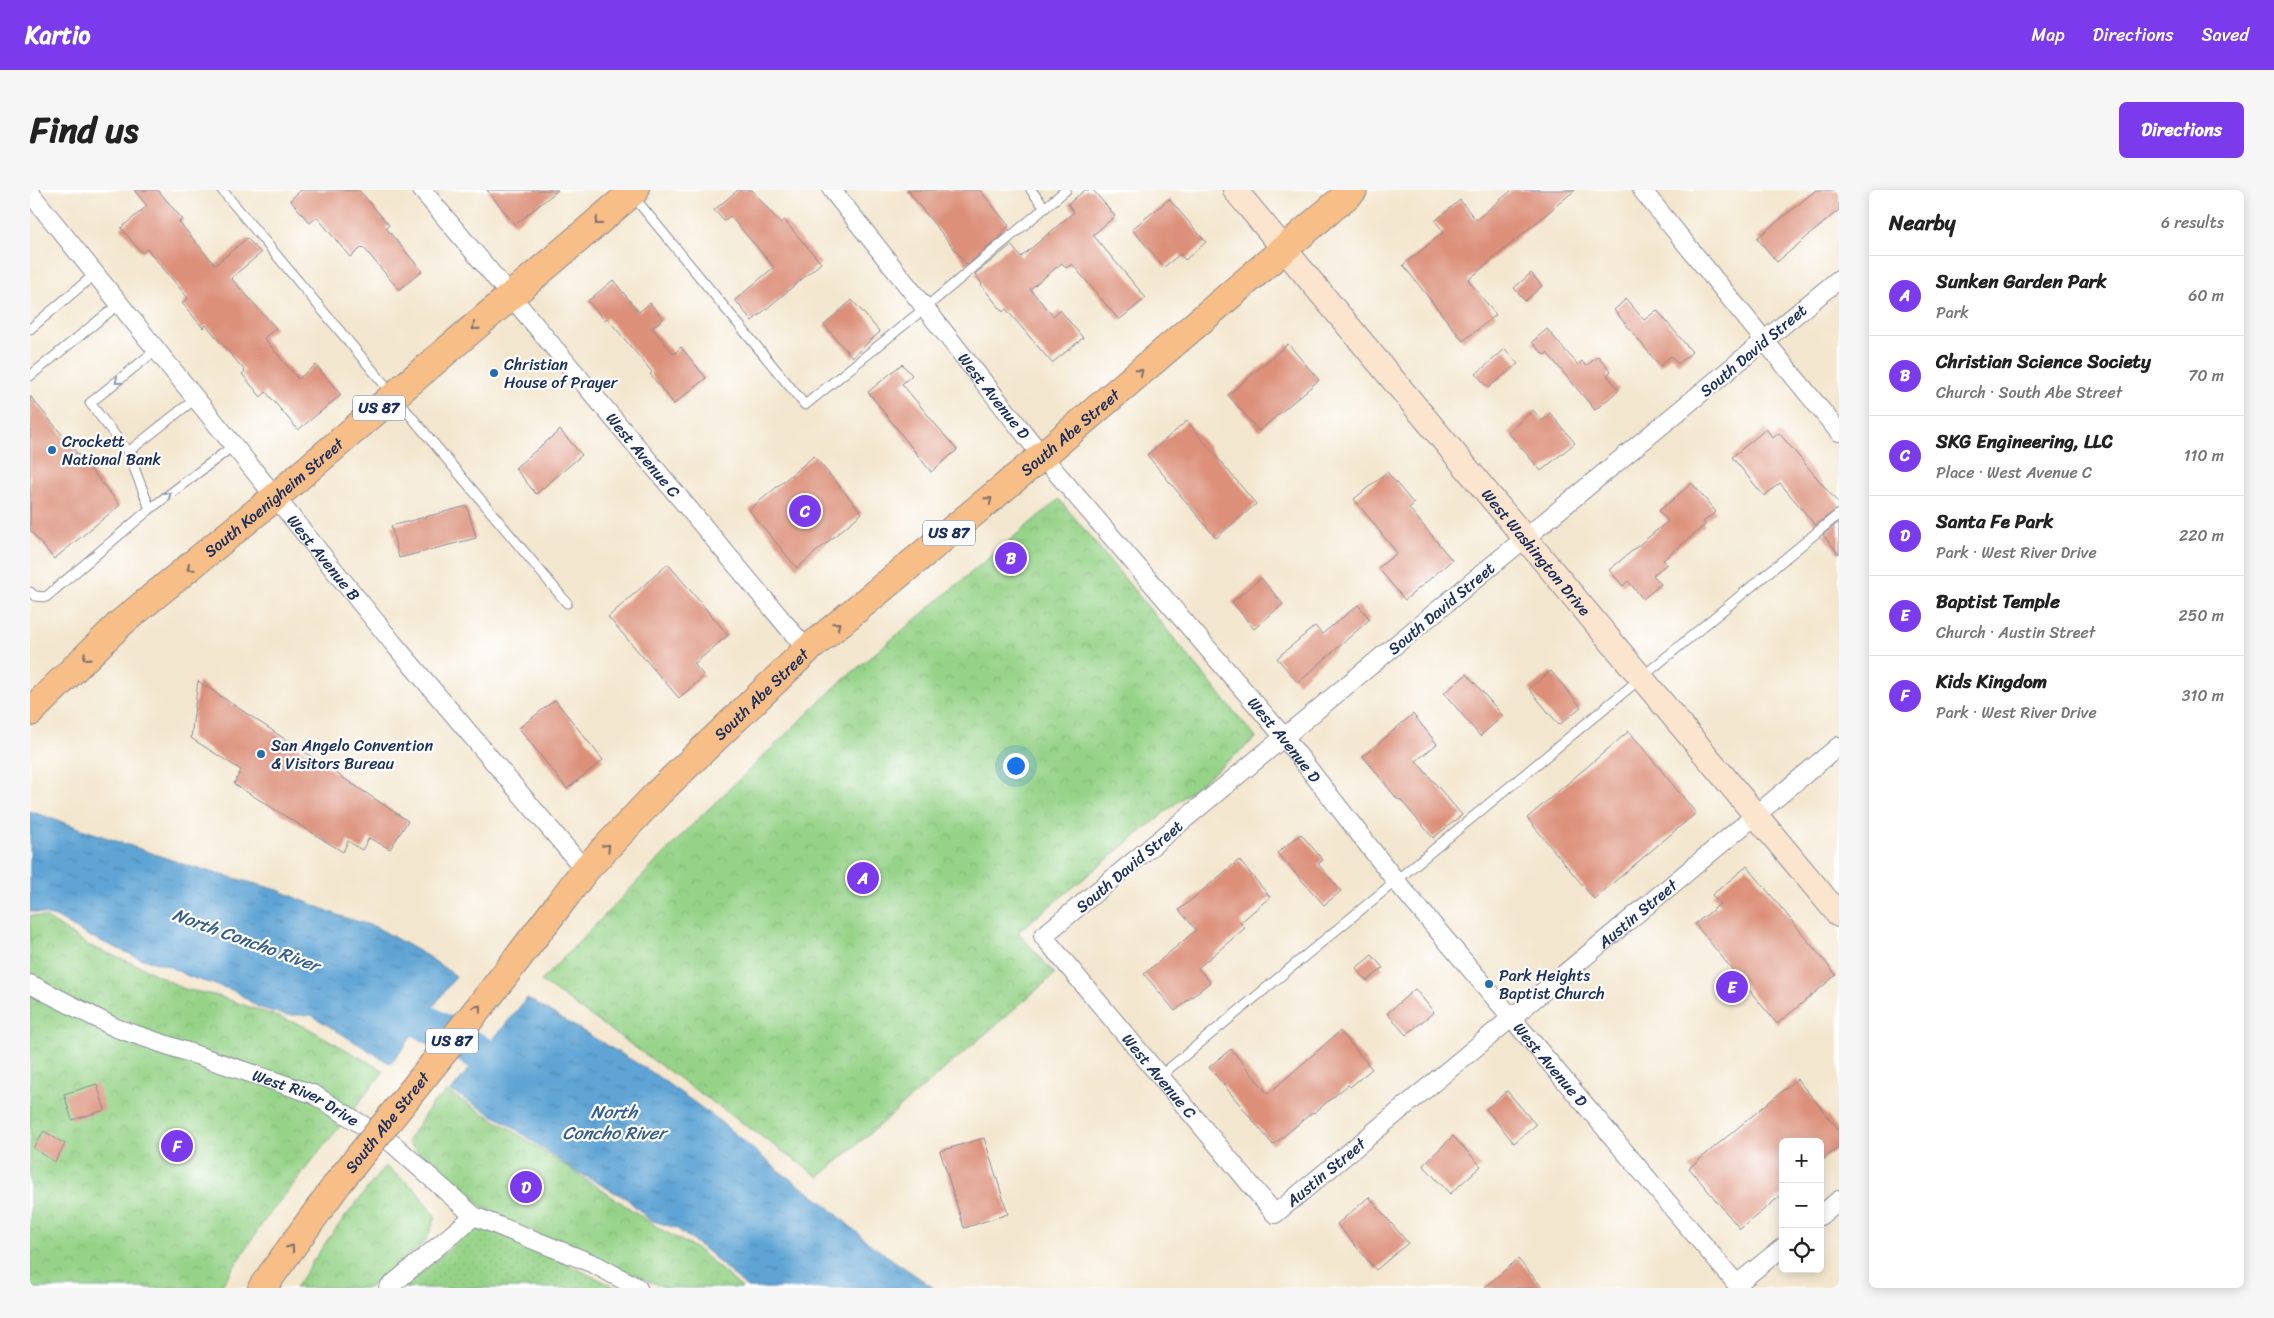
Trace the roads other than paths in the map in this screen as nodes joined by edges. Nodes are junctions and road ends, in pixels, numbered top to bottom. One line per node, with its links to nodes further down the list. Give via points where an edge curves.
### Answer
1 (222, 190): 22 (lane)
2 (422, 190): 15 (street, West Avenue C)
3 (832, 190): 17 (street, West Avenue D)
4 (1031, 190): 11 (lane)
5 (1066, 190): 11 (lane)
6 (1235, 190): 12 (street, West Washington Drive)
7 (1353, 190): 12 (main road, South Abe Street / US 87)
8 (1642, 190): 19 (street)
9 (632, 191): 15 (main road, South Koenigheim Street / US 87, one-way to 15); 17 (lane, via 805,404)
10 (30, 193): 13 (street, West Avenue B)
11 (1045, 208): 17 (lane)
12 (1284, 249): 27 (main road, South Abe Street / US 87, one-way to 12); 31 (street, West Washington Drive)
13 (95, 274): 16 (street, West Avenue B); 18 (lane)
14 (1839, 279): 19 (street, South David Street)
15 (511, 296): 22 (main road, South Koenigheim Street / US 87, one-way to 22); 34 (street, West Avenue C)
16 (119, 304): 20 (street, West Avenue B); 21 (lane)
17 (926, 308): 27 (street, West Avenue D)
18 (30, 329)
19 (1764, 341): 24 (street); 31 (street, South David Street)
20 (156, 350): 23 (street, West Avenue B); 26 (lane, one-way to 26, via 90,404)
21 (30, 376)
22 (395, 396): 28 (main road, South Koenigheim Street / US 87); 33 (lane)
23 (195, 399): 25 (street, West Avenue B); 26 (lane)
24 (1839, 432)
25 (233, 446): 28 (street, West Avenue B); 29 (lane, one-way to 25)
26 (128, 452): 29 (lane)
27 (1042, 456): 34 (main road, South Abe Street / US 87, one-way to 27); 37 (street, West Avenue D)
28 (274, 498): 36 (main road, South Koenigheim Street / US 87, one-way to 36, via 121,623); 40 (street, West Avenue B)
29 (150, 509): 32 (lane, via 46,597)
30 (1839, 514): 35 (lane)
31 (1525, 538): 35 (street, West Washington Drive); 37 (street, South David Street)
32 (30, 592)
33 (567, 604)
34 (807, 650): 40 (main road, South Abe Street / US 87, one-way to 34, via 658,793)
35 (1641, 677): 39 (street, West Washington Drive); 41 (lane)
36 (30, 712)
37 (1284, 737): 41 (street, West Avenue D); 43 (street, South David Street)
38 (1839, 746): 39 (street, Austin Street)
39 (1756, 815): 42 (street, West Washington Drive); 45 (street, Austin Street)
40 (585, 870): 53 (main road, South Abe Street / US 87, one-way to 40, bridge, via 338,1182)
41 (1396, 881): 45 (street, West Avenue D); 46 (lane)
42 (1839, 915)
43 (1043, 936): 46 (street, West Avenue C)
44 (30, 984): 50 (street, West River Drive, via 116,1028 313,1094 393,1144)
45 (1511, 1019): 49 (street, Austin Street); 52 (street, West Avenue D)
46 (1160, 1076): 49 (street, West Avenue C)
47 (1839, 1200): 48 (street)
48 (1824, 1213)
49 (1275, 1214)
50 (474, 1216): 54 (street); 55 (street, West River Drive, via 596,1265)
51 (1779, 1251): 52 (street)
52 (1739, 1286)
53 (262, 1288)
54 (388, 1288)
55 (638, 1288)

